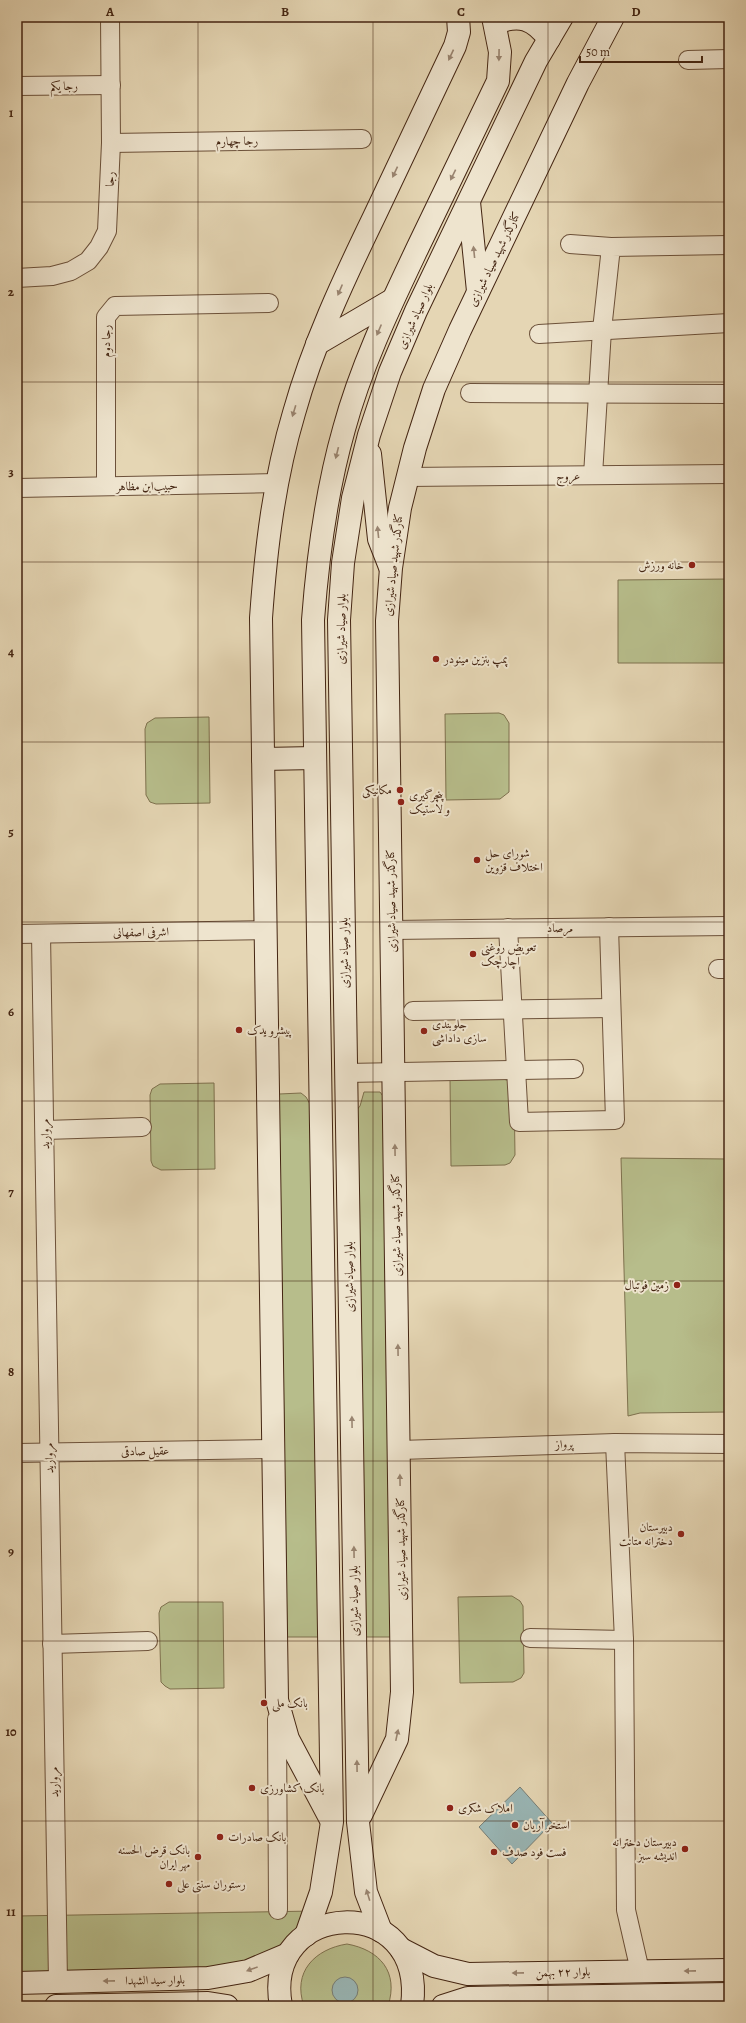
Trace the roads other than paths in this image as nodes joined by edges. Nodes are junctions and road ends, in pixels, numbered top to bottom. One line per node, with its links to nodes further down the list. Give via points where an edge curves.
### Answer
1 (110, 17): 9 (street, رجا)
2 (458, 17): 24 (main road, one-way to 24, via 456,46)
3 (562, 17): 6 (main road, بلوار صیاد شیرازی)
4 (613, 17): 18 (main road, کنارگذر شهید صیاد شیرازی, via 578,82)
5 (494, 20): 6 (main road, via 526,19 540,27); 19 (main road, one-way to 19, via 500,52 498,81)
6 (549, 39): 13 (main road, بلوار صیاد شیرازی)
7 (729, 59): 8 (street)
8 (688, 60)
9 (111, 85): 10 (street, رجا یکم); 12 (street, رجا)
10 (17, 86)
11 (362, 139): 12 (street, رجا چهارم)
12 (111, 143): 17 (street, رجا, via 107,231 99,247 88,261 70,271 52,276)
13 (469, 202): 18 (main road, one-way to 13); 28 (main road, بلوار صیاد شیرازی, via 416,311 393,365)
14 (570, 244): 16 (street)
15 (729, 244): 16 (street)
16 (612, 247): 22 (street)
17 (17, 278)
18 (478, 291): 31 (main road, کنارگذر شهید صیاد شیرازی, via 434,389)
19 (392, 300): 24 (main road); 36 (main road, one-way to 36, via 366,363 344,428 327,493 317,560 313,620)
20 (270, 303): 33 (street, رجا دوم, via 114,306 106,317)
21 (729, 323): 22 (street)
22 (602, 330): 23 (street); 26 (street)
23 (539, 334)
24 (316, 344): 32 (main road, one-way to 32, via 294,413)
25 (470, 393): 26 (street)
26 (599, 393): 27 (street); 30 (street)
27 (729, 394)
28 (369, 435): 35 (main road, one-way to 28, via 379,539); 51 (main road, بلوار صیاد شیرازی, via 353,498 343,563 340,620)
29 (729, 474): 30 (street, عروج)
30 (593, 475): 31 (street, عروج)
31 (407, 477): 35 (main road, کنارگذر شهید صیاد شیرازی)
32 (276, 483): 33 (street, حبیب‌ابن مظاهر); 37 (main road, via 265,555 261,618)
33 (106, 486): 34 (street, حبیب‌ابن مظاهر)
34 (17, 488)
35 (391, 568): 42 (main road, کنارگذر شهید صیاد شیرازی, via 387,621)
36 (315, 758): 37 (main road); 65 (main road)
37 (263, 759): 41 (main road)
38 (729, 926): 40 (street, مرصاد)
39 (508, 928): 40 (street, مرصاد); 42 (street, مرصاد); 46 (street)
40 (609, 928): 45 (street)
41 (266, 930): 44 (street, اشرفی اصفهانی); 56 (main road)
42 (392, 930): 50 (main road, کنارگذر شهید صیاد شیرازی)
43 (17, 934): 44 (street, اشرفی اصفهانی)
44 (41, 934): 53 (street, مروارید)
45 (611, 1008): 46 (street); 48 (street, via 615,1120 519,1122)
46 (513, 1009): 47 (street); 48 (street)
47 (413, 1011)
48 (516, 1069): 49 (street); 50 (street)
49 (574, 1069)
50 (394, 1072): 51 (street); 57 (main road, کنارگذر شهید صیاد شیرازی, one-way to 50)
51 (346, 1073): 66 (main road, بلوار صیاد شیرازی, one-way to 51)
52 (142, 1127): 53 (street)
53 (45, 1130): 58 (street, مروارید)
54 (615, 1443): 55 (street, پرواز); 57 (street, پرواز); 61 (street)
55 (729, 1444)
56 (273, 1449): 58 (street, عقیل صادقی); 64 (main road)
57 (400, 1450): 66 (main road, کنارگذر شهید صیاد شیرازی, one-way to 57, via 397,1739 402,1692)
58 (49, 1452): 59 (street, عقیل صادقی); 63 (street, مروارید)
59 (17, 1453)
60 (530, 1638): 61 (street)
61 (624, 1640): 73 (street, via 626,1910)
62 (148, 1641): 63 (street)
63 (52, 1644): 74 (street, مروارید)
64 (277, 1700): 65 (main road, via 288,1739); 67 (street)
65 (332, 1822): 69 (main road, via 321,1892)
66 (358, 1822): 68 (main road, بلوار صیاد شیرازی, one-way to 66, via 366,1892)
67 (278, 1910)
68 (382, 1931): 69 (main road, via 363,1924 343,1921 324,1925); 70 (main road)
69 (306, 1935): 71 (main road)
70 (401, 1949): 73 (main road, بلوار ۲۲ بهمن, one-way to 70, via 468,1974 434,1966); 80 (main road, via 410,1967 414,1986)
71 (288, 1954): 74 (main road, بلوار سید الشهدا, one-way to 74, via 248,1971 208,1978); 79 (main road, via 280,1972 278,1992)
72 (729, 1970): 73 (main road, بلوار ۲۲ بهمن, one-way to 73)
73 (640, 1971)
74 (58, 1982): 75 (main road, بلوار سید الشهدا)
75 (17, 1983)
76 (729, 1994): 81 (main road, بلوار ۲۲ بهمن, via 468,1998)
77 (56, 2006): 78 (main road, بلوار سید الشهدا, via 208,2003)
78 (227, 2006)
79 (281, 2006)
80 (412, 2006)
81 (443, 2006)

